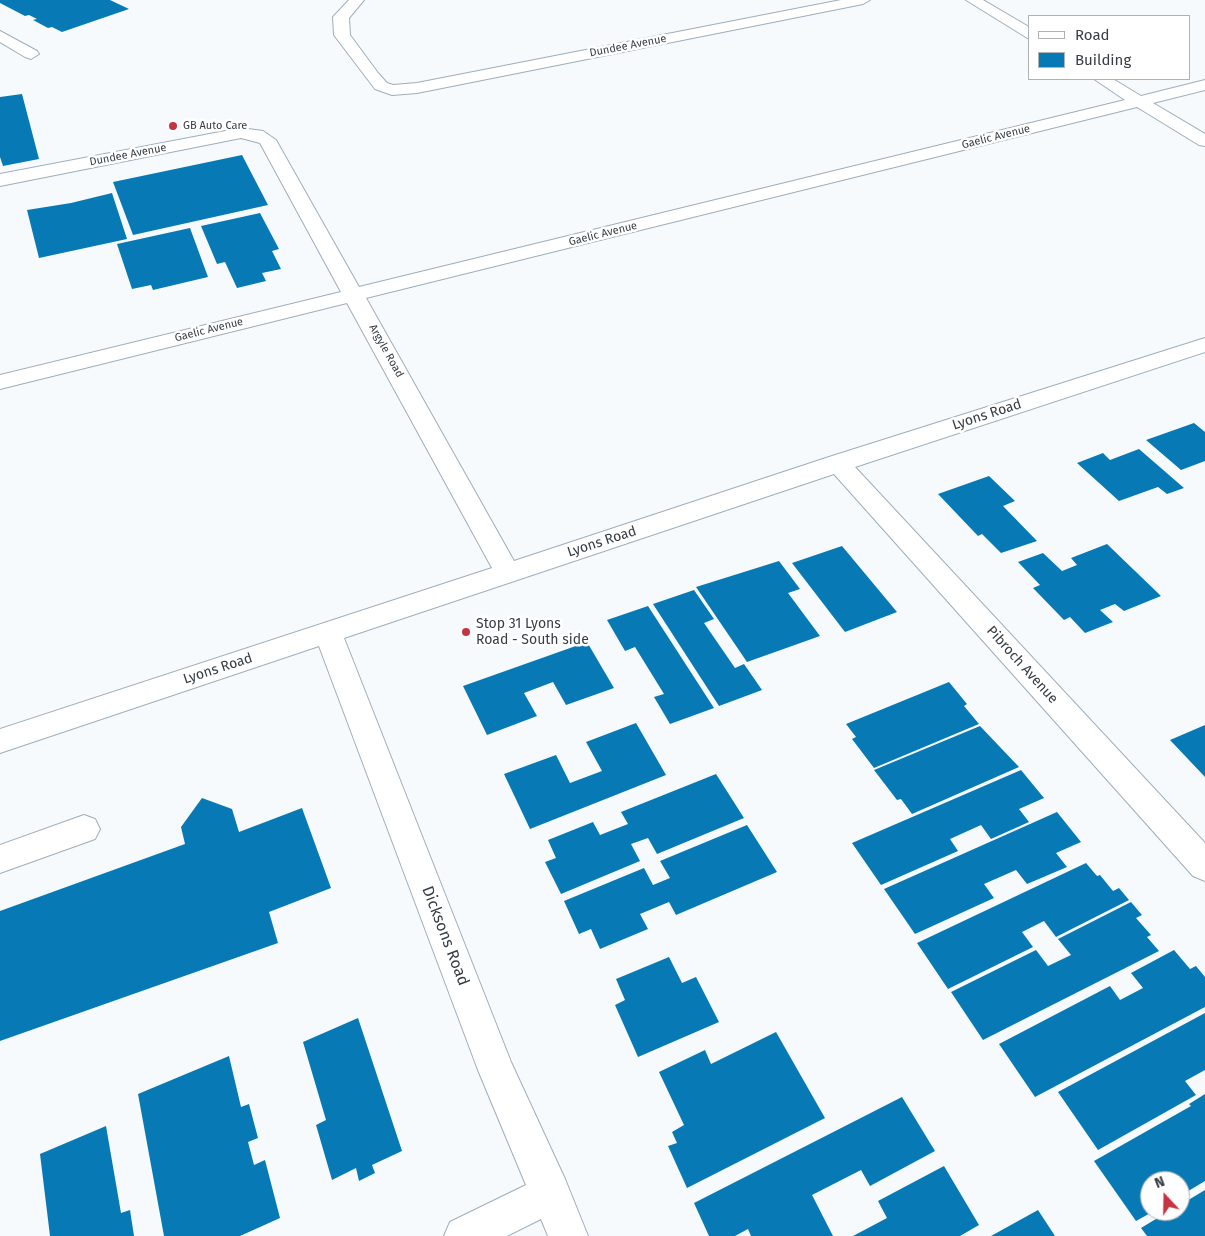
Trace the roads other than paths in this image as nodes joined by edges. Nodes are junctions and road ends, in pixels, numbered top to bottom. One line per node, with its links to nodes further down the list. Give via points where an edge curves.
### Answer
1 (357, 0): 4 (street, Dundee Avenue, via 340,17 342,35 381,86 392,90 418,88)
2 (863, 0): 4 (street, Dundee Avenue)
3 (973, 0): 5 (street)
4 (824, 4)
5 (1028, 33)
6 (0, 36): 7 (street)
7 (31, 54)
8 (1104, 80): 10 (street)
9 (1205, 85): 10 (street, Gaelic Avenue)
10 (1139, 102): 12 (street); 14 (street, Gaelic Avenue)
11 (257, 135): 13 (street, Dundee Avenue, via 217,137); 14 (street, Argyle Road, via 267,140)
12 (1205, 141)
13 (0, 180)
14 (355, 294): 16 (street, Gaelic Avenue); 18 (street, Argyle Road)
15 (1205, 345): 17 (street, Lyons Road)
16 (0, 382)
17 (838, 463): 18 (street, Lyons Road); 23 (street, Pibroch Avenue)
18 (508, 573): 19 (street, Lyons Road)
19 (328, 633): 20 (street, Lyons Road); 24 (street, Dicksons Road, via 496,1070)
20 (0, 741)
21 (84, 829): 22 (street)
22 (0, 859)
23 (1205, 866)
24 (551, 1194): 25 (street); 26 (street, Dicksons Road)
25 (464, 1236)
26 (568, 1236)

